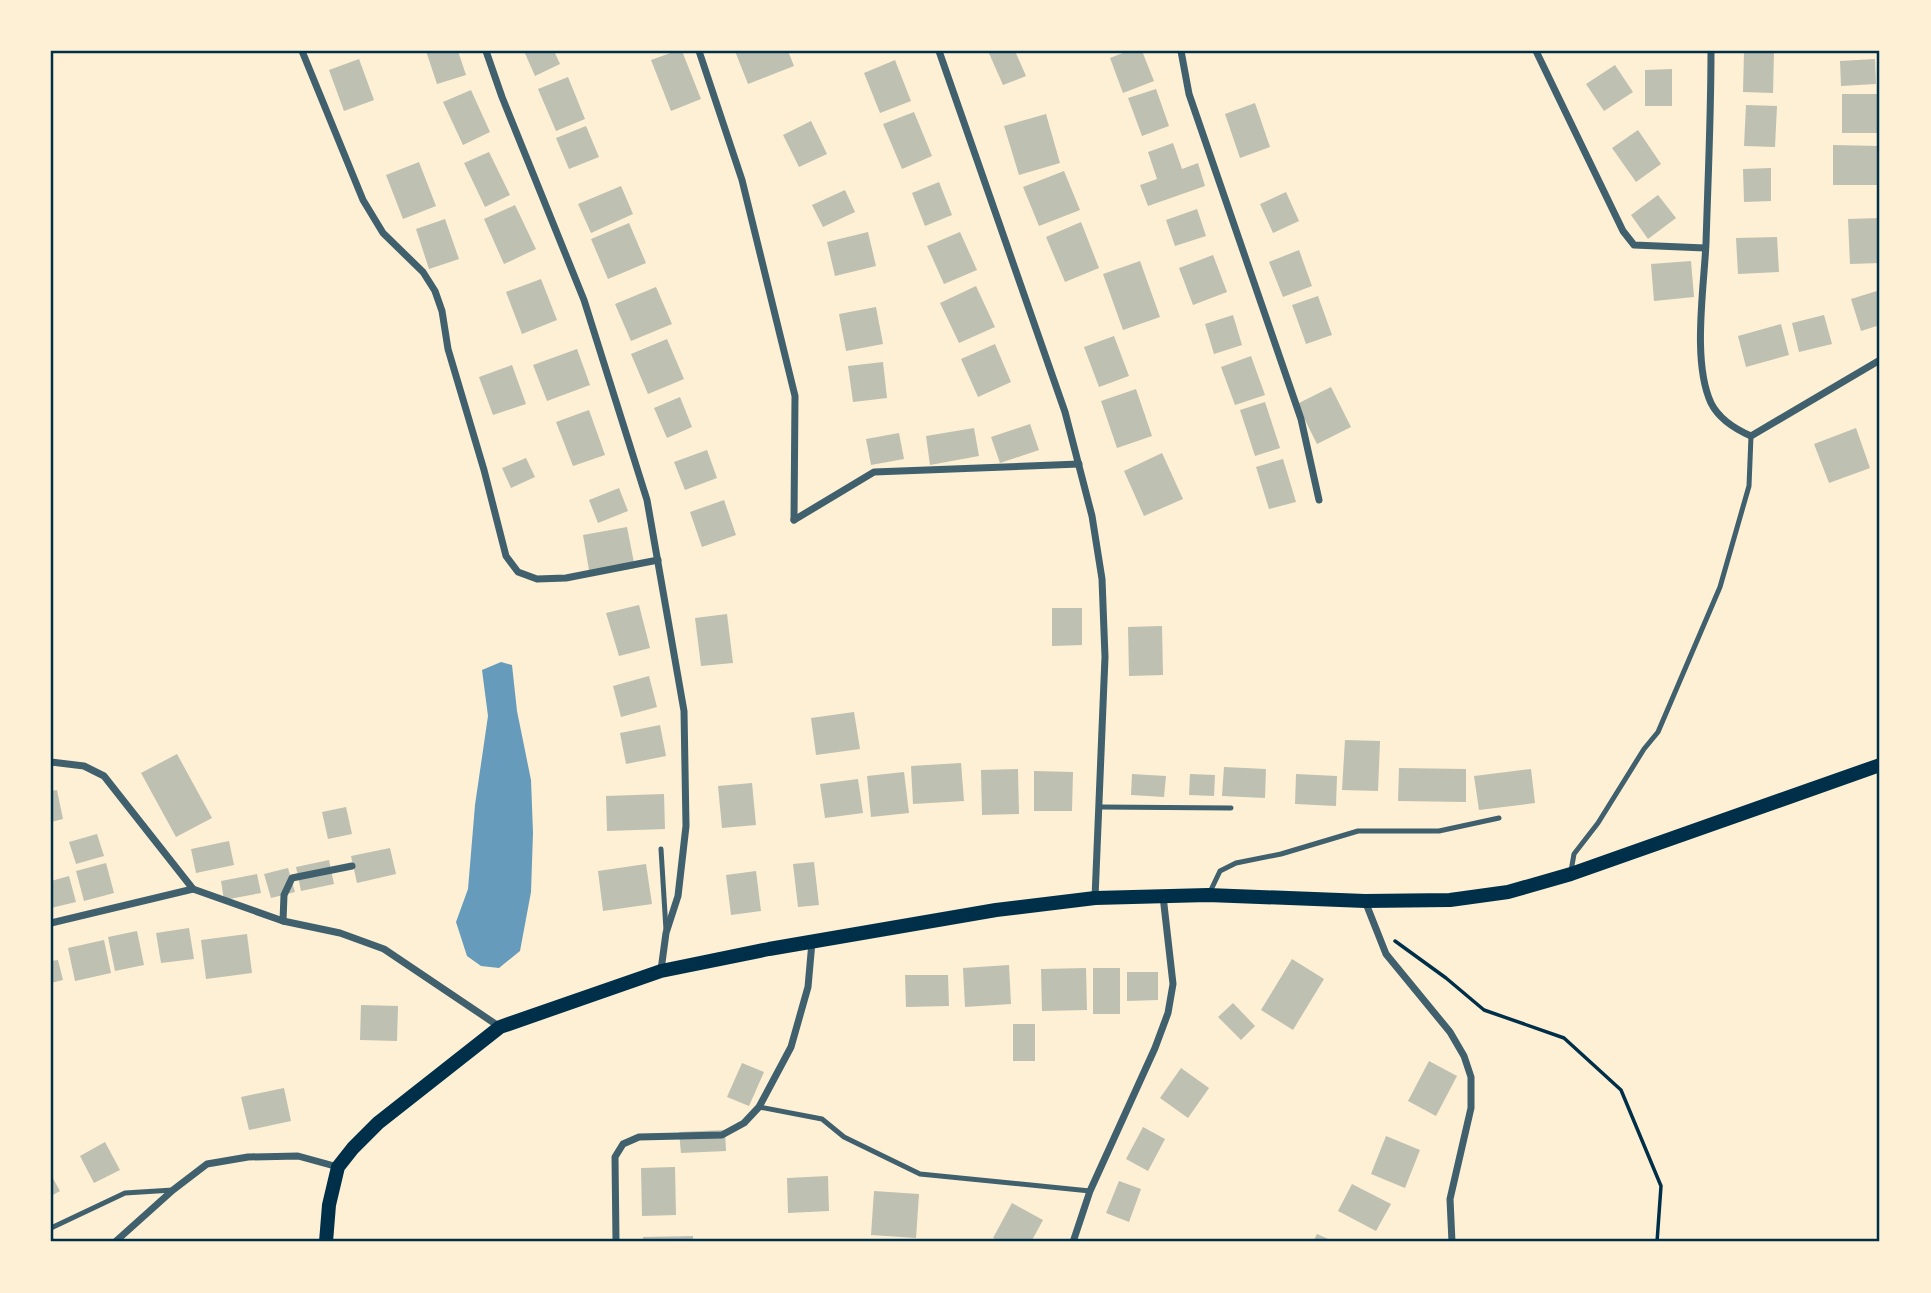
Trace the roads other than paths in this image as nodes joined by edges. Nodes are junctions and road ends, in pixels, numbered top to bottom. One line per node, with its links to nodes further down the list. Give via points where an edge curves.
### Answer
1 (302, 51): 13 (street, via 363,200 383,233 423,272 435,291 506,556 518,572 537,579 566,578)
2 (486, 51): 13 (street, via 584,300 647,500)
3 (699, 51): 11 (street, via 742,180 795,396 794,520 874,472)
4 (939, 51): 11 (street)
5 (1181, 51): 12 (street, via 1189,94 1301,419)
6 (1536, 51): 8 (street, via 1634,246)
7 (1711, 51): 8 (street)
8 (1705, 248): 10 (street, via 1700,325 1704,376 1712,404 1732,428)
9 (1880, 360): 10 (street)
10 (1751, 436): 21 (lane, via 1749,486 1720,587 1658,732 1574,854)
11 (1079, 464): 16 (street, via 1102,579)
12 (1319, 500)
13 (658, 560): 29 (street, via 684,724 686,826 678,896)
14 (51, 762): 22 (street, via 84,766 104,776)
15 (1880, 765): 21 (main road)
16 (1101, 807): 17 (lane); 25 (street)
17 (1231, 808)
18 (1499, 818): 23 (lane, via 1439,831 1358,831 1236,863 1220,871)
19 (661, 849): 29 (lane)
20 (352, 866): 27 (street, via 292,878 284,895)
21 (1571, 874): 26 (main road, via 1508,892 1450,900)
22 (193, 889): 27 (street); 28 (street)
23 (1208, 895): 24 (main road); 26 (main road)
24 (1163, 896): 25 (main road); 36 (street, via 1173,984 1168,1013)
25 (1095, 898): 30 (main road, via 996,909)
26 (1365, 901): 42 (street, via 1386,954 1450,1032 1471,1077 1471,1108 1450,1199)
27 (283, 920): 32 (street, via 384,949)
28 (51, 922)
29 (666, 933): 31 (street)
30 (812, 942): 31 (main road); 33 (street, via 808,987 791,1047)
31 (661, 971): 32 (main road)
32 (500, 1027): 34 (main road, via 377,1123)
33 (759, 1107): 36 (lane, via 822,1119 844,1137 920,1174); 40 (street, via 744,1123 722,1135 639,1137 623,1144 615,1157)
34 (338, 1167): 35 (street, via 298,1156 248,1157 207,1164); 39 (main road)
35 (173, 1190): 37 (lane, via 125,1193); 38 (street)
36 (1090, 1191): 41 (street)
37 (51, 1228)
38 (115, 1242)
39 (326, 1242)
40 (616, 1242)
41 (1073, 1242)
42 (1452, 1242)

